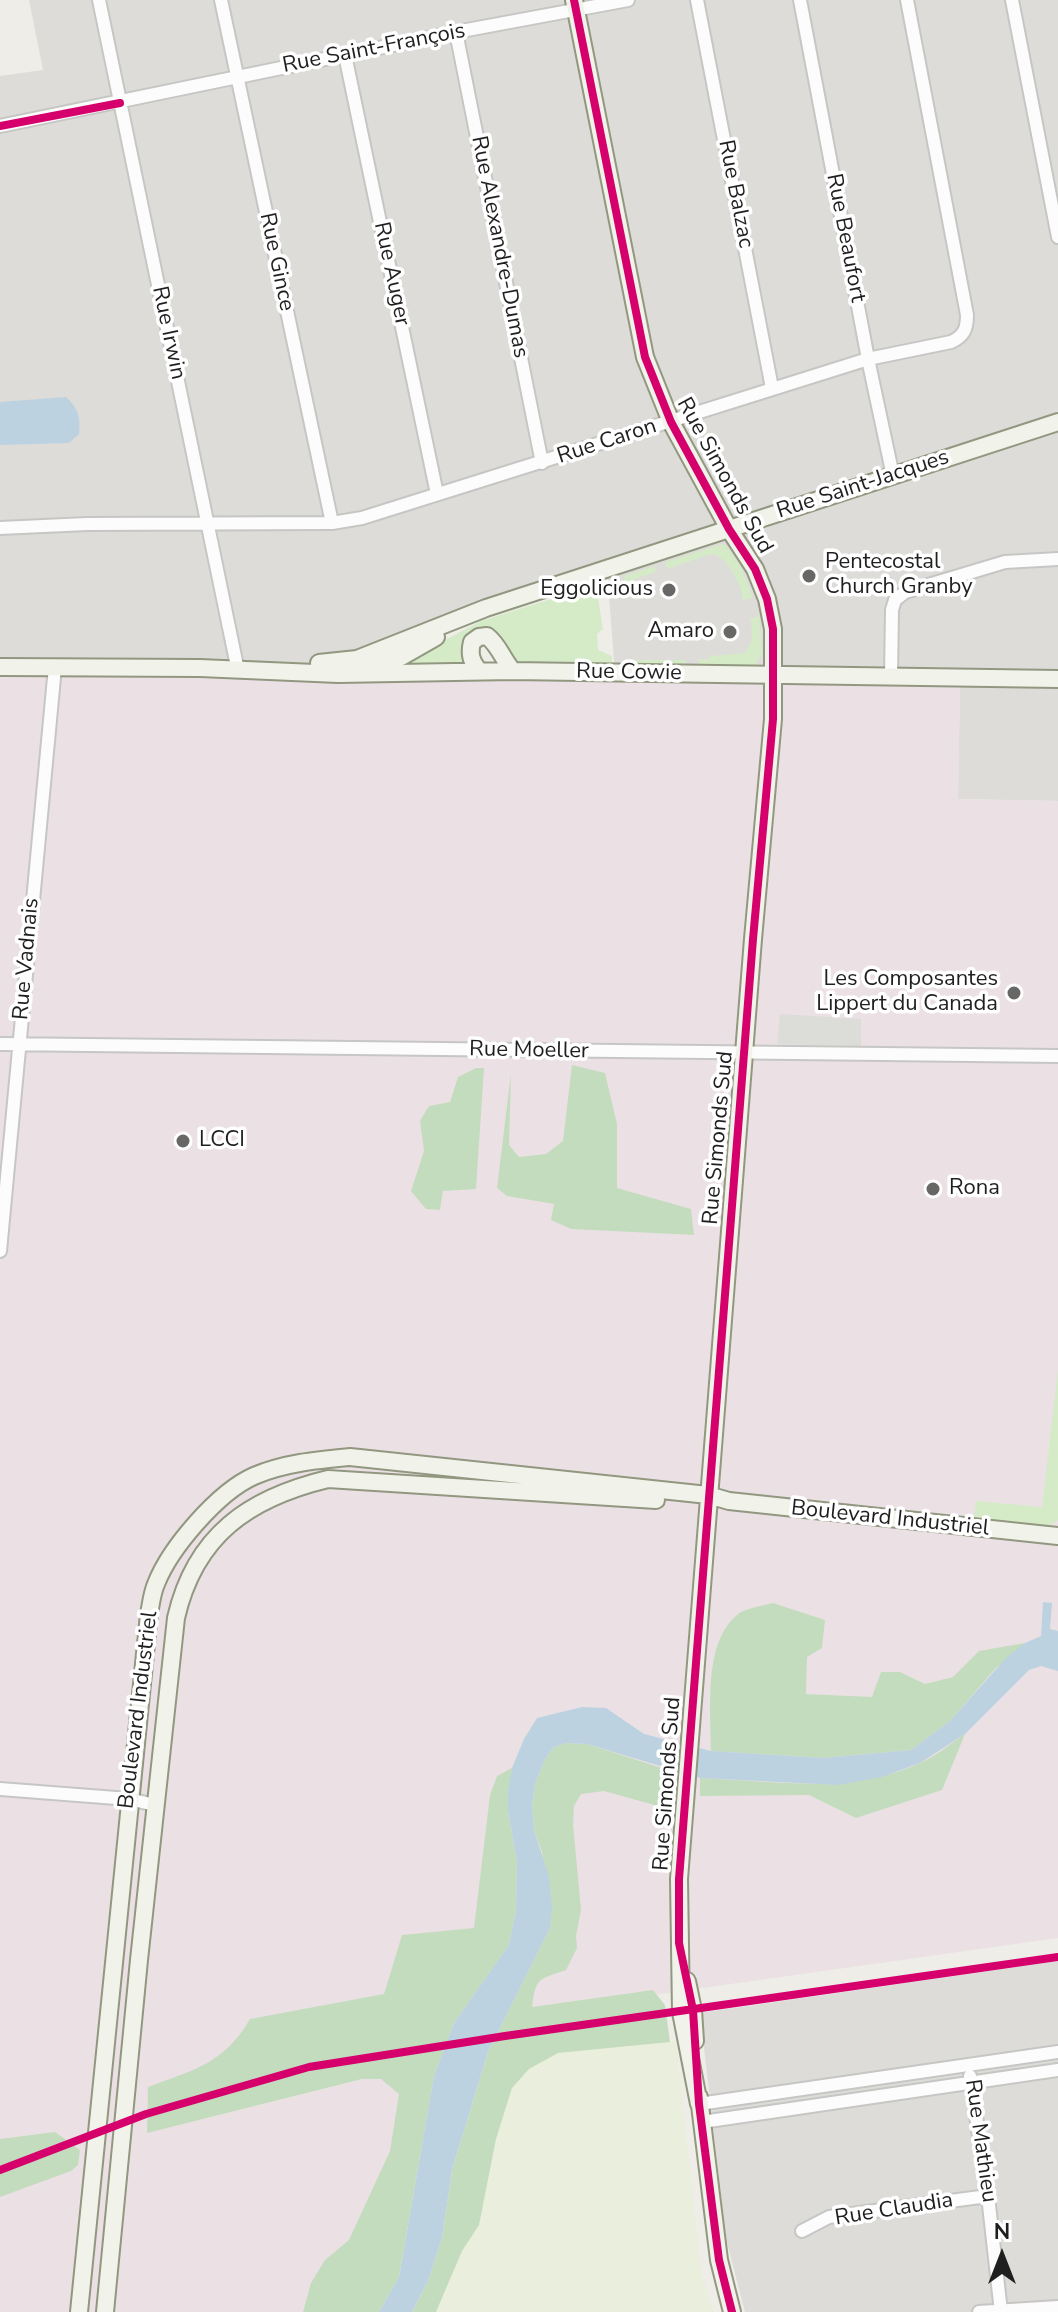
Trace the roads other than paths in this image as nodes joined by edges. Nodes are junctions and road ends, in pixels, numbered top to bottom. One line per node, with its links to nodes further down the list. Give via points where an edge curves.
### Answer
1 (99, 0): 12 (street, Rue Irwin)
2 (221, 0): 11 (street, Rue Gince)
3 (628, 0): 8 (street, Rue Saint-François)
4 (697, 0): 16 (street, Rue Balzac)
5 (800, 0): 15 (street, Rue Beaufort)
6 (907, 0): 15 (street, Rue Caron, via 967,327 951,342)
7 (1012, 0): 14 (street)
8 (575, 5): 9 (street, Rue Saint-François); 17 (street, Rue Simonds Sud, via 645,357)
9 (456, 32): 10 (street, Rue Saint-François); 19 (street, Rue Alexandre-Dumas)
10 (345, 55): 11 (street, Rue Saint-François); 21 (street, Rue Auger)
11 (237, 76): 12 (street, Rue Saint-François); 22 (street, Rue Gince)
12 (120, 103): 13 (street, Rue Saint-François); 23 (street, Rue Irwin)
13 (0, 126)
14 (1058, 237)
15 (868, 359): 16 (street, Rue Caron); 20 (street, Rue Beaufort)
16 (772, 388): 17 (street, Rue Caron)
17 (671, 422): 19 (street, Rue Caron); 25 (street, Rue Simonds Sud)
18 (1058, 422): 20 (street, Rue Saint-Jacques)
19 (542, 463): 21 (street, Rue Caron)
20 (893, 476): 25 (street, Rue Saint-Jacques)
21 (437, 494): 22 (street, Rue Caron)
22 (332, 523): 23 (street, Rue Caron)
23 (209, 525): 24 (street, Rue Caron); 28 (street, Rue Irwin)
24 (0, 528)
25 (729, 529): 27 (street, Rue Saint-Jacques); 35 (street, Rue Simonds Sud, via 767,599)
26 (1058, 559): 36 (street, via 1005,562 905,592 892,610)
27 (486, 608): 28 (street, Rue Saint-Jacques, via 357,659); 34 (street, Rue Saint-Jacques, via 401,657)
28 (237, 666): 31 (street, Rue Cowie)
29 (0, 667): 30 (street, Rue Cowie)
30 (55, 667): 31 (street, Rue Cowie); 39 (street, Rue Vadnais)
31 (200, 668): 34 (street, Rue Cowie)
32 (479, 671): 33 (street, Rue Cowie); 33 (street, via 470,652 472,642 487,636); 34 (street, Rue Cowie)
33 (513, 671): 35 (street, Rue Cowie)
34 (338, 674)
35 (774, 676): 36 (street, Rue Cowie); 40 (street, Rue Simonds Sud)
36 (891, 677): 37 (street, Rue Cowie)
37 (1058, 679)
38 (0, 1044): 39 (street, Rue Moeller)
39 (19, 1044): 40 (street, Rue Moeller); 42 (street, Rue Vadnais)
40 (744, 1053): 41 (street, Rue Moeller); 43 (street, Rue Simonds Sud)
41 (1058, 1056)
42 (0, 1251)
43 (712, 1500): 44 (street, Boulevard Industriel); 46 (street, Boulevard Industriel, via 350,1457 308,1461 251,1477 208,1510 179,1544 156,1584); 47 (street, Boulevard Industriel, via 328,1479 262,1501 196,1560 181,1596); 54 (street, Rue Simonds Sud, via 679,1879 681,2012)
44 (1058, 1536)
45 (0, 1789): 46 (street)
46 (129, 1799): 47 (street); 60 (street, Boulevard Industriel)
47 (155, 1805): 61 (street, Boulevard Industriel)
48 (1058, 2052): 49 (street)
49 (969, 2065): 51 (street, Rue Mathieu); 52 (street)
50 (1058, 2070): 51 (street)
51 (971, 2083): 53 (street); 56 (street, Rue Mathieu)
52 (834, 2085): 53 (street); 54 (street)
53 (837, 2102): 55 (street)
54 (699, 2104): 55 (street, Rue Simonds Sud)
55 (702, 2122): 62 (street, Rue Simonds Sud, via 719,2260)
56 (988, 2196): 57 (street, Rue Claudia, via 829,2217); 59 (street, Rue Mathieu)
57 (802, 2231)
58 (1058, 2307): 59 (street)
59 (1001, 2311): 63 (street)
60 (79, 2312)
61 (105, 2312)
62 (732, 2312)
63 (979, 2312)

